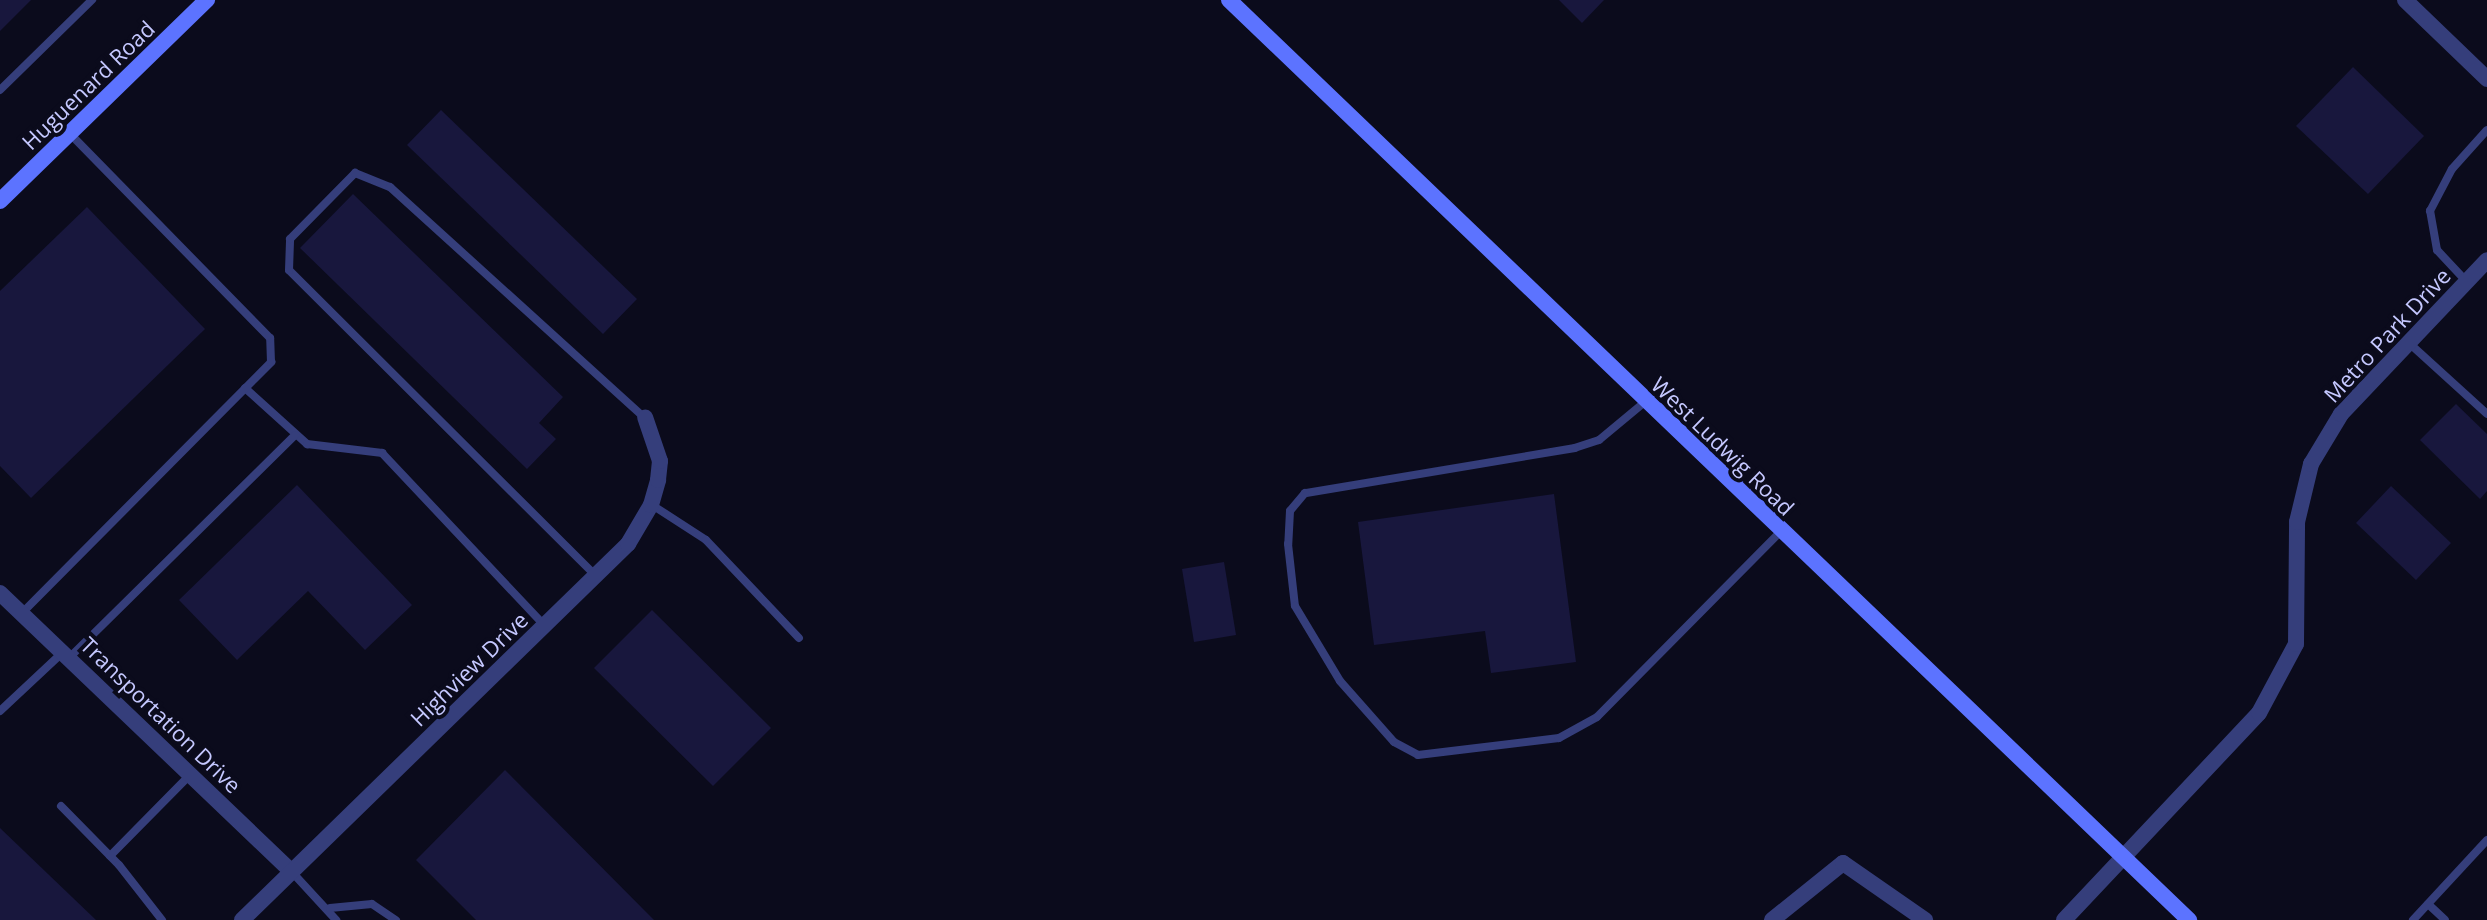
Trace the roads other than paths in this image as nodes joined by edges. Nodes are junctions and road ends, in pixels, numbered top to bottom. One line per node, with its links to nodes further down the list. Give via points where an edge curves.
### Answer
1 (92, 0): 6 (lane)
2 (207, 0): 8 (main road, Huguenard Road)
3 (1229, 0): 14 (main road, West Ludwig Road)
4 (2405, 0): 5 (street)
5 (2487, 79)
6 (0, 90)
7 (2487, 130): 11 (lane, via 2452,169 2430,211 2437,250)
8 (70, 134): 9 (main road, Huguenard Road); 13 (lane, via 270,338 271,362)
9 (0, 201)
10 (2487, 260): 11 (street, Metro Park Drive)
11 (2467, 281): 12 (street, Metro Park Drive)
12 (2409, 343): 15 (lane); 31 (street, Metro Park Drive, via 2341,414 2311,464 2297,522 2296,644 2259,713)
13 (245, 388): 17 (lane); 22 (lane)
14 (1646, 401): 19 (main road, West Ludwig Road); 19 (lane, via 1599,440 1575,448 1305,493 1290,511 1295,606 1340,681 1394,742 1418,755 1559,738 1597,717)
15 (2487, 414)
16 (645, 417): 18 (street, Highview Drive, via 660,461); 20 (lane, via 390,187 355,173 290,239 289,270)
17 (295, 435): 23 (lane, via 307,444 382,453); 25 (lane)
18 (651, 505): 20 (street, Highview Drive, via 628,544); 24 (lane, via 706,540)
19 (1780, 532): 31 (main road, West Ludwig Road)
20 (596, 576): 23 (street, Highview Drive)
21 (0, 593): 22 (street, Transportation Drive)
22 (22, 613): 25 (street, Transportation Drive)
23 (545, 626): 32 (street, Highview Drive)
24 (799, 638)
25 (67, 654): 26 (lane); 27 (street, Transportation Drive)
26 (0, 711)
27 (191, 774): 30 (lane); 32 (street, Transportation Drive)
28 (61, 806): 30 (lane)
29 (2487, 840): 33 (lane)
30 (110, 856): 35 (lane)
31 (2127, 857): 41 (street, Metro Park Drive); 42 (main road, West Ludwig Road)
32 (291, 871): 34 (lane); 36 (street, Highview Drive)
33 (2428, 904): 43 (lane); 44 (lane)
34 (330, 908): 37 (lane); 38 (lane, via 372,904)
35 (162, 920)
36 (243, 920)
37 (336, 920)
38 (396, 920)
39 (1772, 920): 40 (street, via 1843,863)
40 (1925, 920)
41 (2064, 920)
42 (2189, 920)
43 (2413, 920)
44 (2445, 920)

